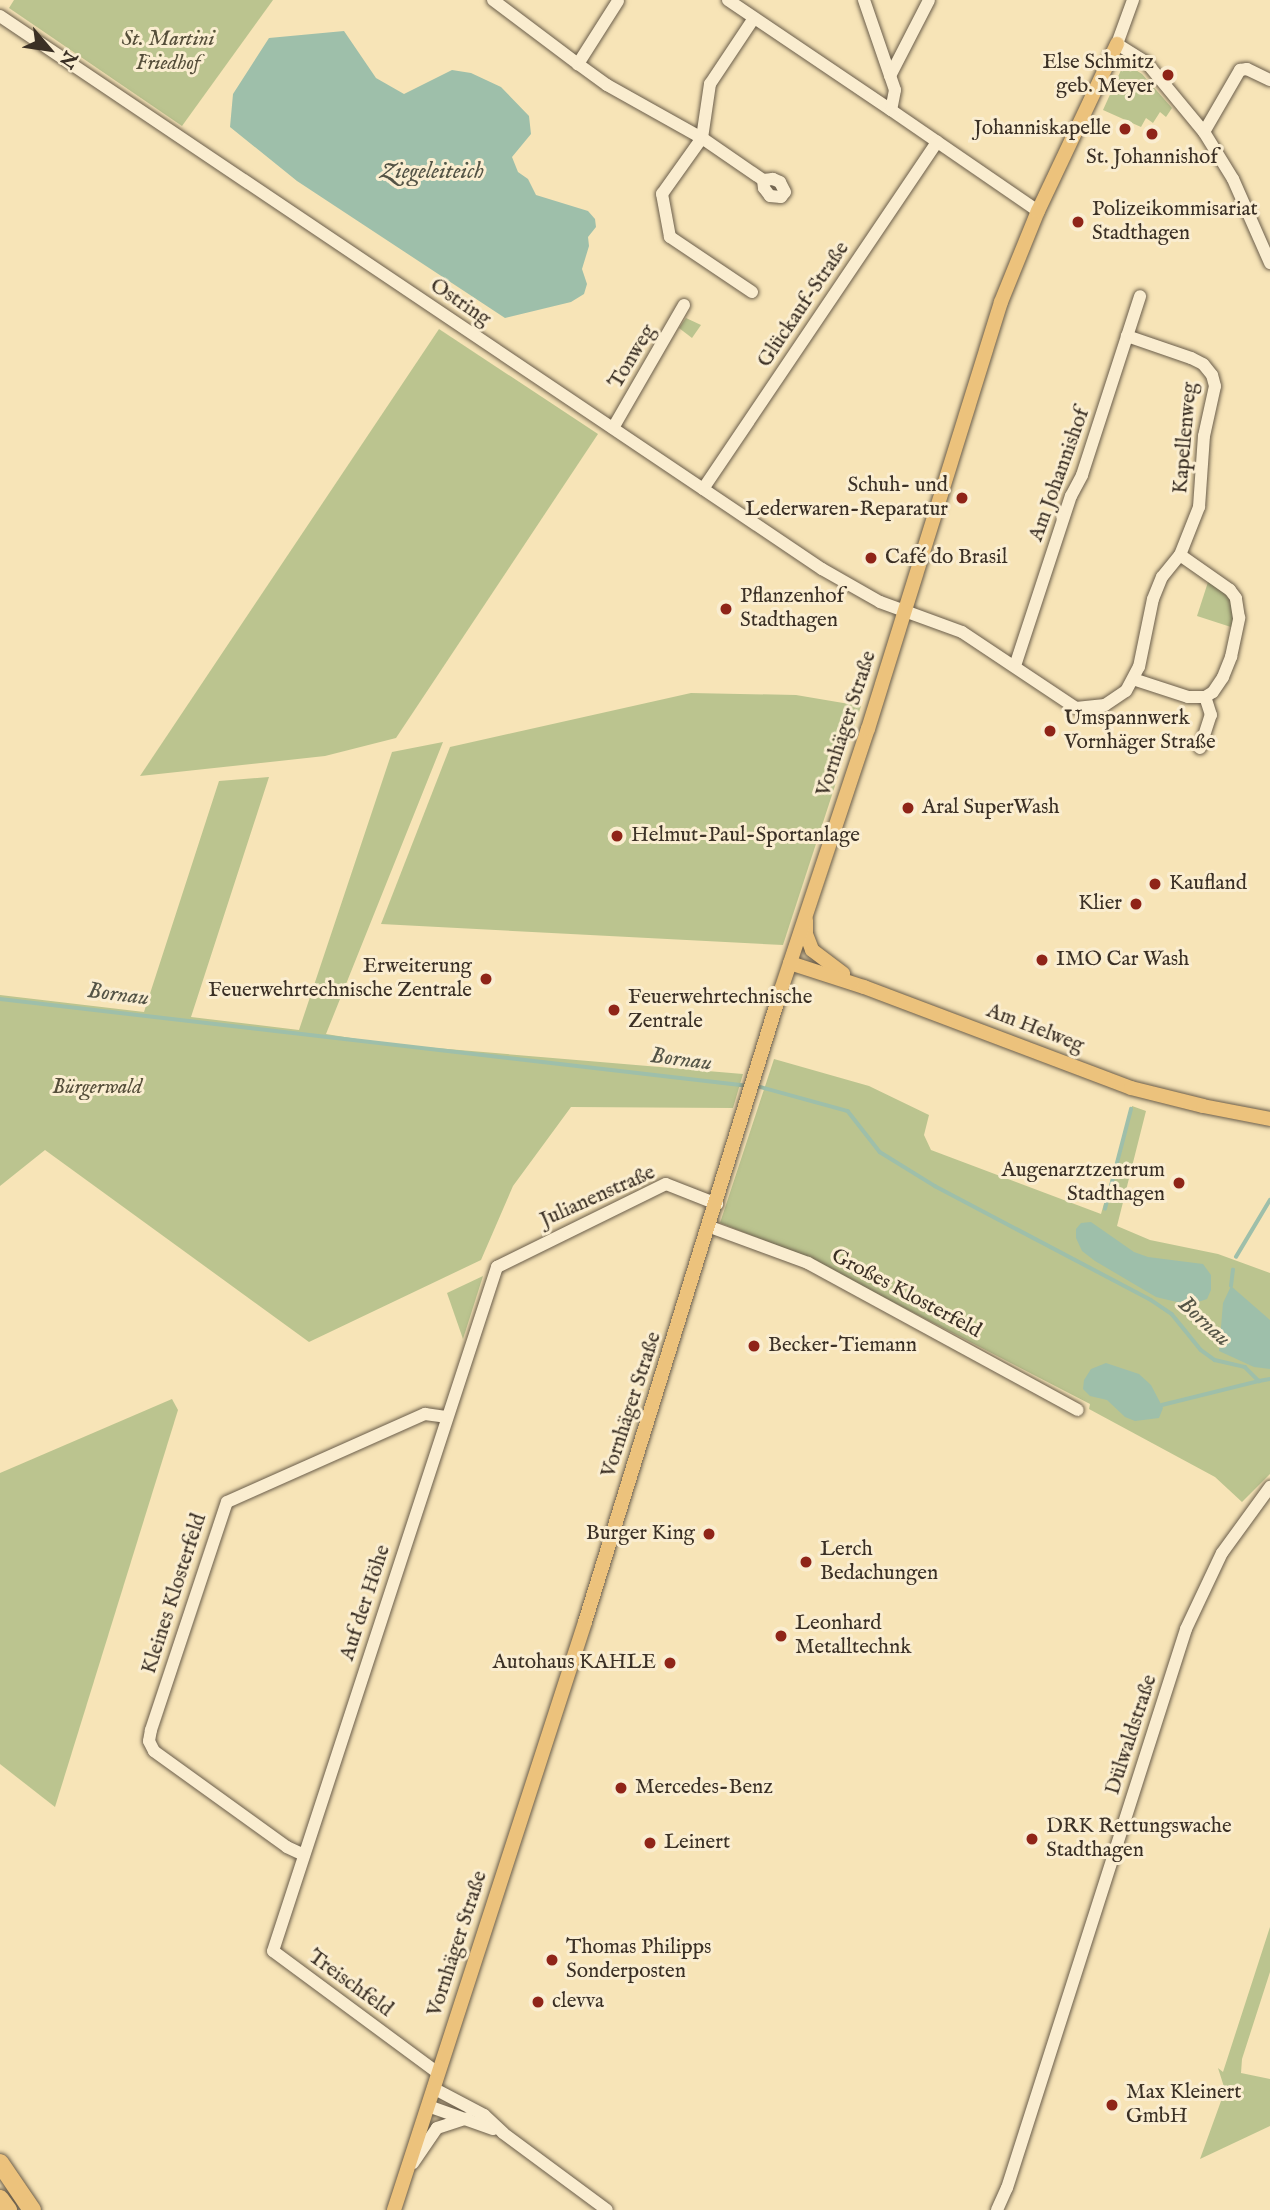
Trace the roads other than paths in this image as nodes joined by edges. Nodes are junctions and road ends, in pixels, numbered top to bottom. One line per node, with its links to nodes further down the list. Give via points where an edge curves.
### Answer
1 (493, 0): 10 (street)
2 (728, 0): 8 (street)
3 (864, 0): 11 (street)
4 (929, 0): 11 (street)
5 (1133, 0): 9 (street, Vornhäger Straße)
6 (618, 1): 10 (street)
7 (0, 16): 24 (street, Ostring)
8 (754, 18): 13 (street); 15 (street, via 710,84)
9 (1117, 44): 14 (street, via 1146,62); 18 (main road, Vornhäger Straße)
10 (578, 64): 15 (street)
11 (890, 76): 13 (street, via 895,90)
12 (1270, 80): 14 (street, via 1240,70)
13 (891, 110): 16 (street)
14 (1204, 132): 19 (street, via 1233,179)
15 (702, 138): 17 (street); 20 (street, via 663,194 670,237)
16 (937, 142): 18 (street); 25 (street, Glückauf-Straße)
17 (763, 180)
18 (1038, 211): 27 (main road, Vornhäger Straße, via 1001,302)
19 (1270, 263)
20 (752, 292)
21 (1140, 296): 23 (street, Am Johannishof)
22 (684, 305): 24 (street, Tonweg)
23 (1127, 336): 26 (street, Kapellenweg, via 1203,364 1215,386 1203,436 1199,507); 28 (street, Am Johannishof)
24 (613, 428): 25 (street, Ostring)
25 (704, 489): 27 (street, Ostring, via 822,569)
26 (1180, 555): 29 (street, Kapellenweg, via 1162,577 1153,599); 30 (street, via 1236,598 1239,618 1231,657 1223,677)
27 (905, 611): 28 (street, via 962,632); 32 (main road, Vornhäger Straße)
28 (1014, 666): 29 (street, via 1076,708 1105,705 1117,699)
29 (1133, 680): 30 (street, via 1188,697)
30 (1205, 697): 31 (street, via 1211,715)
31 (1200, 748)
32 (806, 911): 33 (main road, Vornhäger Straße); 34 (main road, via 806,934 817,956)
33 (790, 963): 34 (main road, Am Helweg); 36 (main road, Vornhäger Straße)
34 (864, 987): 35 (main road, Am Helweg, via 1131,1088)
35 (1270, 1119)
36 (717, 1203): 37 (main road, Vornhäger Straße); 38 (street, Julianenstraße, via 666,1184)
37 (710, 1227): 39 (street, Großes Klosterfeld, via 808,1263); 44 (main road, Vornhäger Straße)
38 (497, 1267): 40 (street, Auf der Höhe)
39 (1078, 1410)
40 (446, 1417): 42 (street, Auf der Höhe); 42 (street, Kleines Klosterfeld, via 425,1414 227,1502 151,1730 149,1741 154,1751)
41 (1270, 1487): 56 (street, Dülwaldstraße, via 1222,1553 1186,1629)
42 (304, 1855): 43 (street, Auf der Höhe)
43 (273, 1951): 44 (street, Treischfeld)
44 (438, 2073): 45 (main road, Vornhäger Straße)
45 (433, 2088): 46 (main road, Vornhäger Straße); 48 (street, via 484,2115)
46 (428, 2106): 47 (street); 50 (main road, Vornhäger Straße)
47 (467, 2118): 48 (street); 50 (street, via 437,2127)
48 (503, 2133): 55 (street)
49 (0, 2163): 53 (highway)
50 (405, 2176): 54 (main road, Vornhäger Straße)
51 (0, 2200): 52 (highway)
52 (8, 2210)
53 (32, 2210)
54 (394, 2210)
55 (607, 2210)
56 (997, 2210)

